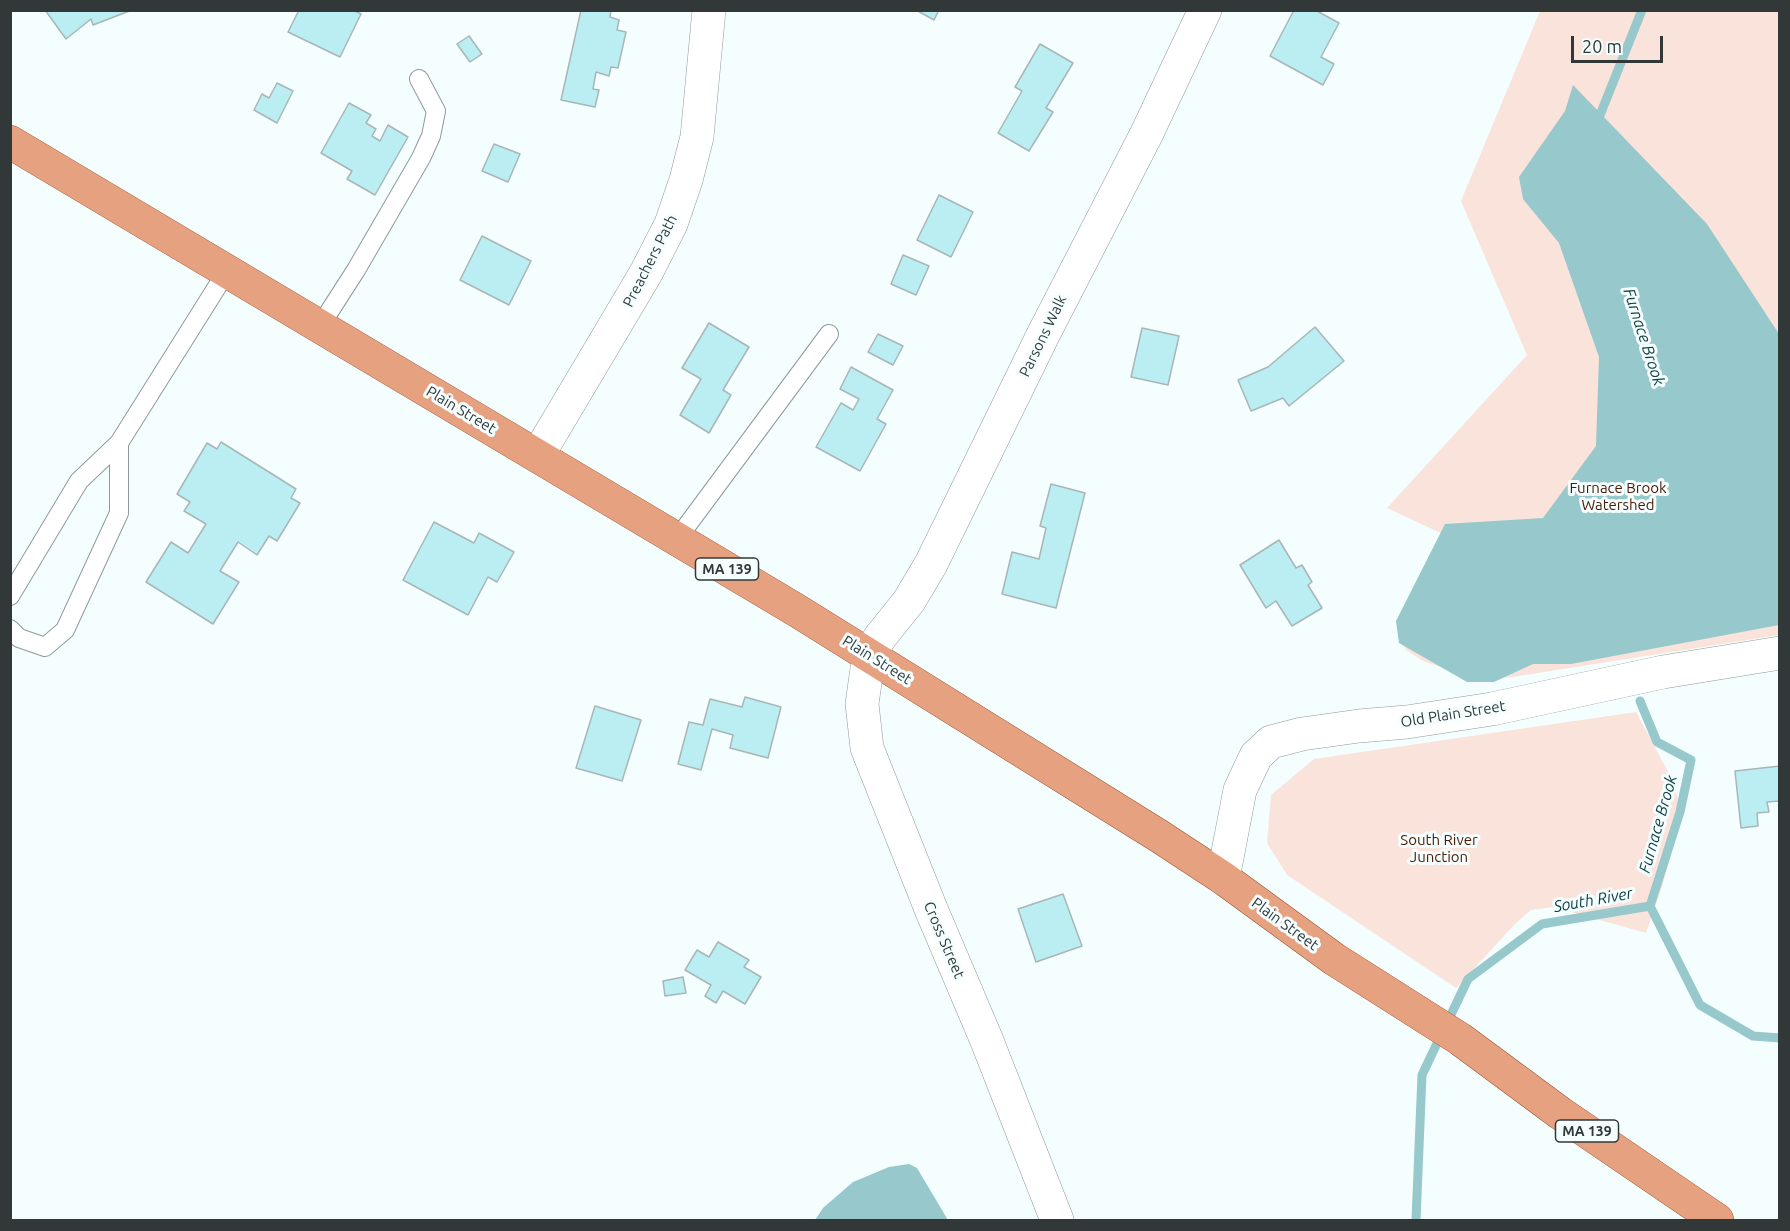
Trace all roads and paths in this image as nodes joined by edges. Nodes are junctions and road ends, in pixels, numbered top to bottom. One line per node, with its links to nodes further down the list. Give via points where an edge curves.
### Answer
1 (709, 10): 9 (street, Preachers Path, via 697,137 671,224)
2 (1205, 10): 14 (street, Parsons Walk, via 931,564)
3 (419, 79): 6 (lane, via 436,111 431,136)
4 (10, 142): 5 (main road, Plain Street / MA 139)
5 (227, 271): 6 (main road, Plain Street / MA 139); 8 (lane)
6 (320, 326): 9 (main road, Plain Street / MA 139)
7 (829, 334): 10 (lane)
8 (119, 443): 11 (lane, via 79,481); 12 (lane, via 119,513 65,630 45,647 19,638)
9 (538, 455): 10 (main road, Plain Street / MA 139)
10 (677, 539): 14 (main road, Plain Street / MA 139)
11 (10, 596)
12 (10, 629)
13 (1779, 653): 15 (street, Old Plain Street, via 1663,672 1492,709 1302,734 1271,742 1257,756 1240,790)
14 (869, 654): 15 (main road, Plain Street / MA 139); 16 (street, Cross Street, via 862,704 867,748)
15 (1223, 878): 17 (main road, Plain Street / MA 139, via 1334,959 1460,1039)
16 (1057, 1221)
17 (1717, 1221)

